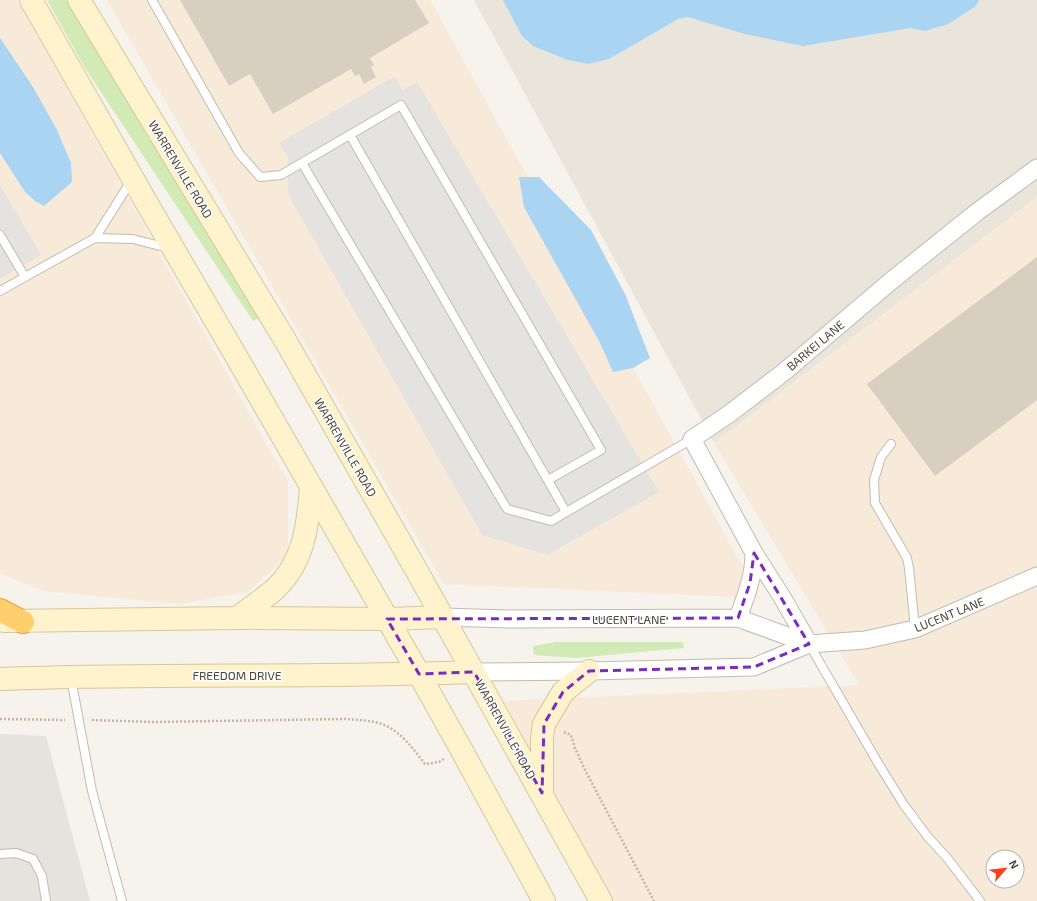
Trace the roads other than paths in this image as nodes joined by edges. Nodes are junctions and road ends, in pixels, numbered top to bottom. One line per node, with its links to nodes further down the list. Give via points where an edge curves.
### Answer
1 (31, 0): 7 (main road)
2 (79, 0): 21 (main road, WARRENVILLE ROAD, via 284,340)
3 (152, 0): 5 (lane, via 239,153 260,177 281,175)
4 (350, 135): 5 (lane); 15 (lane); 15 (lane, via 401,105 601,450)
5 (302, 163): 17 (lane, via 507,509 551,521)
6 (1037, 168): 13 (street, BARKEI LANE, via 891,281 784,372)
7 (133, 178): 9 (lane); 10 (main road)
8 (0, 235): 11 (lane)
9 (95, 238): 10 (lane, via 133,239); 11 (lane)
10 (173, 249): 16 (main road)
11 (25, 277): 12 (lane)
12 (0, 291)
13 (692, 439): 17 (lane); 18 (street)
14 (891, 444): 27 (lane, via 881,457 874,480 875,503 906,558)
15 (548, 480): 17 (lane)
16 (311, 488): 22 (main road, via 304,542 293,567 275,589); 24 (main road)
17 (566, 512)
18 (754, 553): 23 (street, via 754,568); 28 (street)
19 (1037, 576): 27 (street, LUCENT LANE)
20 (0, 610): 26 (highway)
21 (443, 617): 23 (street, LUCENT LANE); 24 (main road); 30 (main road, WARRENVILLE ROAD)
22 (237, 618): 24 (main road); 26 (main road)
23 (738, 618): 28 (street, LUCENT LANE)
24 (387, 619): 31 (main road)
25 (0, 621): 26 (main road)
26 (23, 622)
27 (915, 629): 28 (street, LUCENT LANE, via 865,640)
28 (809, 644): 29 (street, LUCENT LANE, via 754,668); 40 (lane, via 904,805)
29 (589, 671): 30 (street, LUCENT LANE); 34 (main road, via 563,692 544,724)
30 (474, 672): 31 (main road, FREEDOM DRIVE); 34 (main road, WARRENVILLE ROAD)
31 (419, 674): 32 (main road, FREEDOM DRIVE); 38 (main road)
32 (70, 676): 33 (main road, FREEDOM DRIVE); 37 (lane, via 92,791)
33 (0, 679)
34 (542, 793): 39 (main road, WARRENVILLE ROAD)
35 (0, 854): 36 (lane, via 16,853 33,859 42,876)
36 (46, 901)
37 (122, 901)
38 (544, 901)
39 (601, 901)
40 (980, 901)

